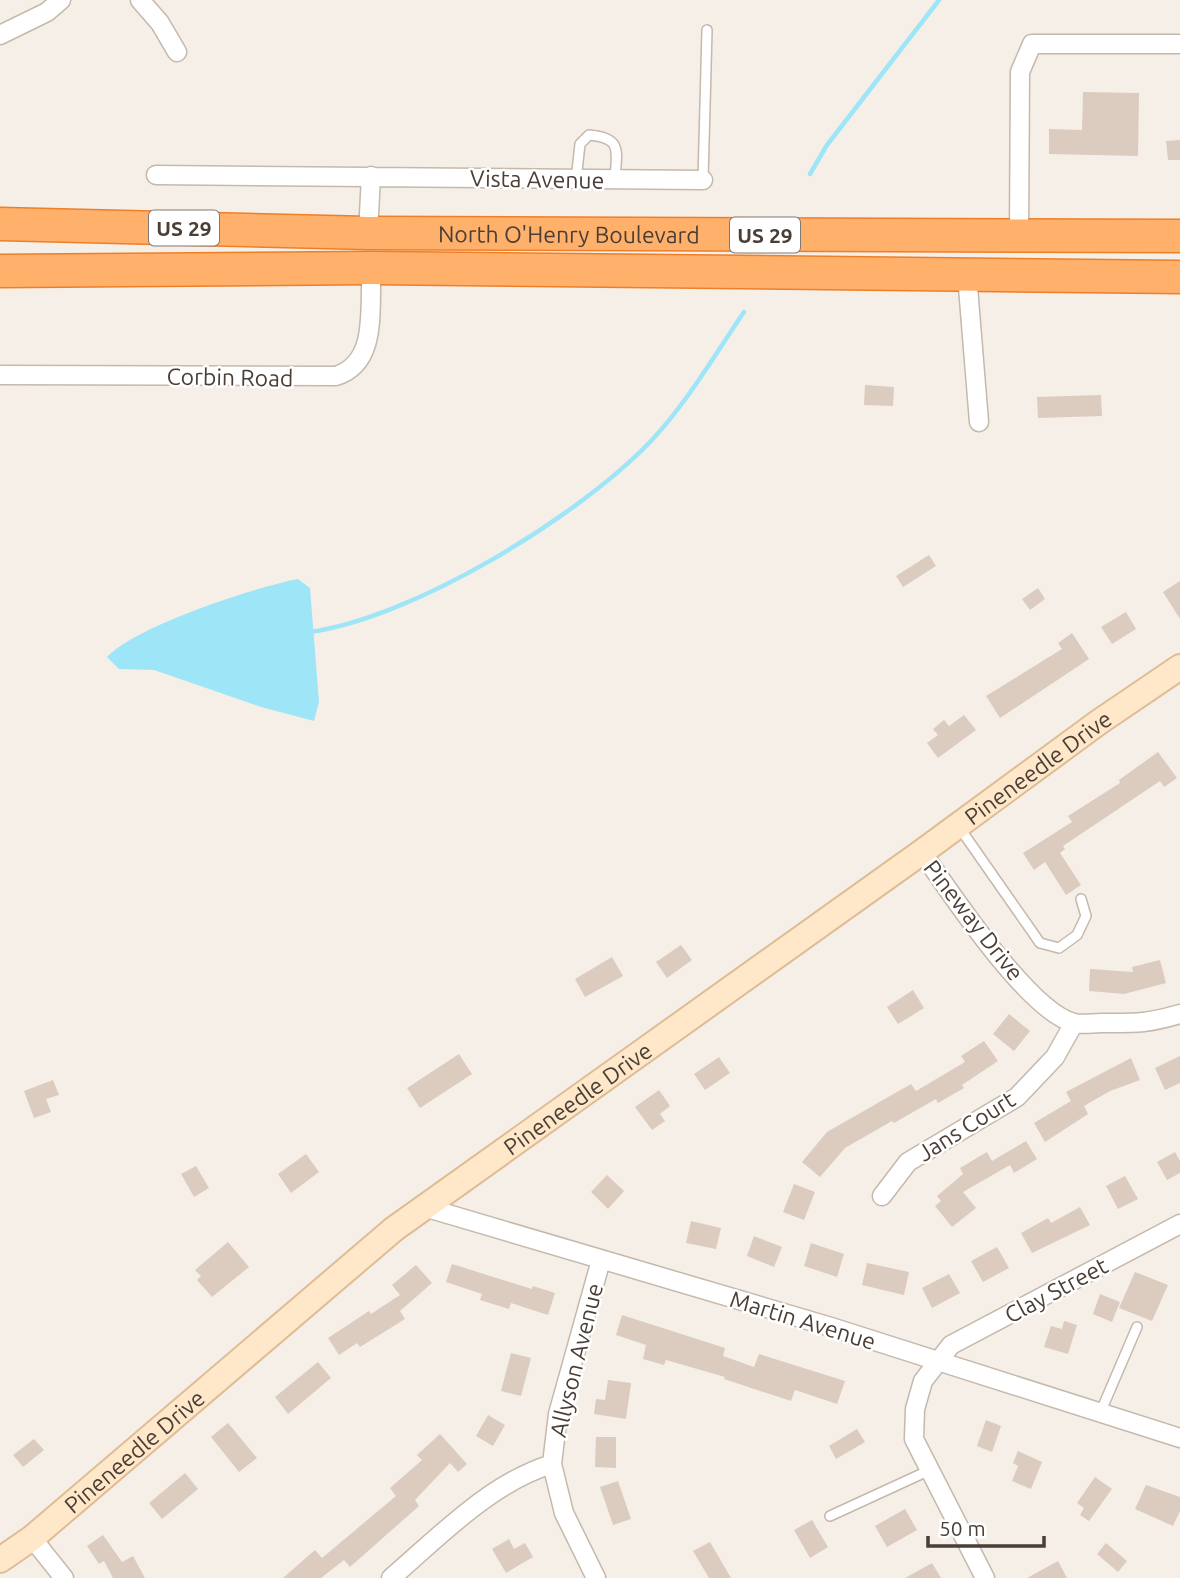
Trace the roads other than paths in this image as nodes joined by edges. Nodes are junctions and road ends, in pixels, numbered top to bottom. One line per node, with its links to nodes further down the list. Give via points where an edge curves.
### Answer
1 (61, 0): 4 (street)
2 (140, 0): 6 (street)
3 (706, 30): 10 (lane)
4 (0, 35)
5 (1180, 44): 14 (street, via 1031,44 1020,72)
6 (177, 52)
7 (156, 175): 8 (street, Vista Avenue)
8 (371, 176): 9 (street, Vista Avenue); 13 (street)
9 (576, 180): 11 (street, Vista Avenue); 11 (lane, via 580,144 589,135 613,141)
10 (703, 180): 11 (street, Vista Avenue)
11 (615, 181)
12 (0, 224): 13 (highway, North O'Henry Boulevard / US 29)
13 (368, 233): 15 (highway, North O'Henry Boulevard / US 29)
14 (1019, 234): 15 (highway, North O'Henry Boulevard / US 29); 16 (highway, North O'Henry Boulevard / US 29); 20 (highway, via 1010,245 989,255)
15 (640, 235): 17 (highway, via 490,250 398,251 381,257)
16 (1180, 236)
17 (372, 268): 19 (highway, North O'Henry Boulevard / US 29); 20 (highway, North O'Henry Boulevard / US 29); 24 (street, Corbin Road, via 365,349 354,368 336,376)
18 (0, 271): 19 (highway, North O'Henry Boulevard / US 29)
19 (54, 271): 22 (highway)
20 (793, 272): 21 (highway, North O'Henry Boulevard / US 29)
21 (967, 275): 23 (highway, North O'Henry Boulevard / US 29); 25 (street)
22 (0, 276)
23 (1180, 277)
24 (0, 375)
25 (979, 422)
26 (1180, 667): 27 (street, Pineneedle Drive)
27 (958, 826): 28 (street, Pineneedle Drive); 29 (lane, via 1040,943 1059,948 1077,935 1086,916)
28 (922, 852): 31 (street, Pineway Drive, via 975,929 1019,980); 33 (street, Pineneedle Drive)
29 (1081, 899)
30 (1180, 1014): 31 (street, via 1146,1024)
31 (1074, 1023): 32 (street, Jans Court, via 1055,1057 1017,1097 908,1162)
32 (882, 1196)
33 (425, 1208): 35 (street, Martin Avenue); 43 (street, Pineneedle Drive, via 394,1228)
34 (1180, 1224): 37 (street, Clay Street, via 951,1345)
35 (601, 1260): 37 (street, Martin Avenue); 40 (street, Allyson Avenue, via 558,1415)
36 (1136, 1327): 38 (lane)
37 (939, 1361): 38 (street, Martin Avenue); 41 (street, Clay Street, via 923,1381 915,1409 914,1439)
38 (1101, 1411): 39 (street, Martin Avenue)
39 (1180, 1438)
40 (552, 1464): 46 (street, via 524,1472 501,1488); 47 (street, Allyson Avenue, via 564,1513)
41 (930, 1470): 42 (lane); 48 (street, Clay Street)
42 (830, 1516)
43 (32, 1538): 44 (street, Pineneedle Drive); 45 (street)
44 (0, 1560)
45 (64, 1578)
46 (391, 1578)
47 (596, 1578)
48 (985, 1578)

